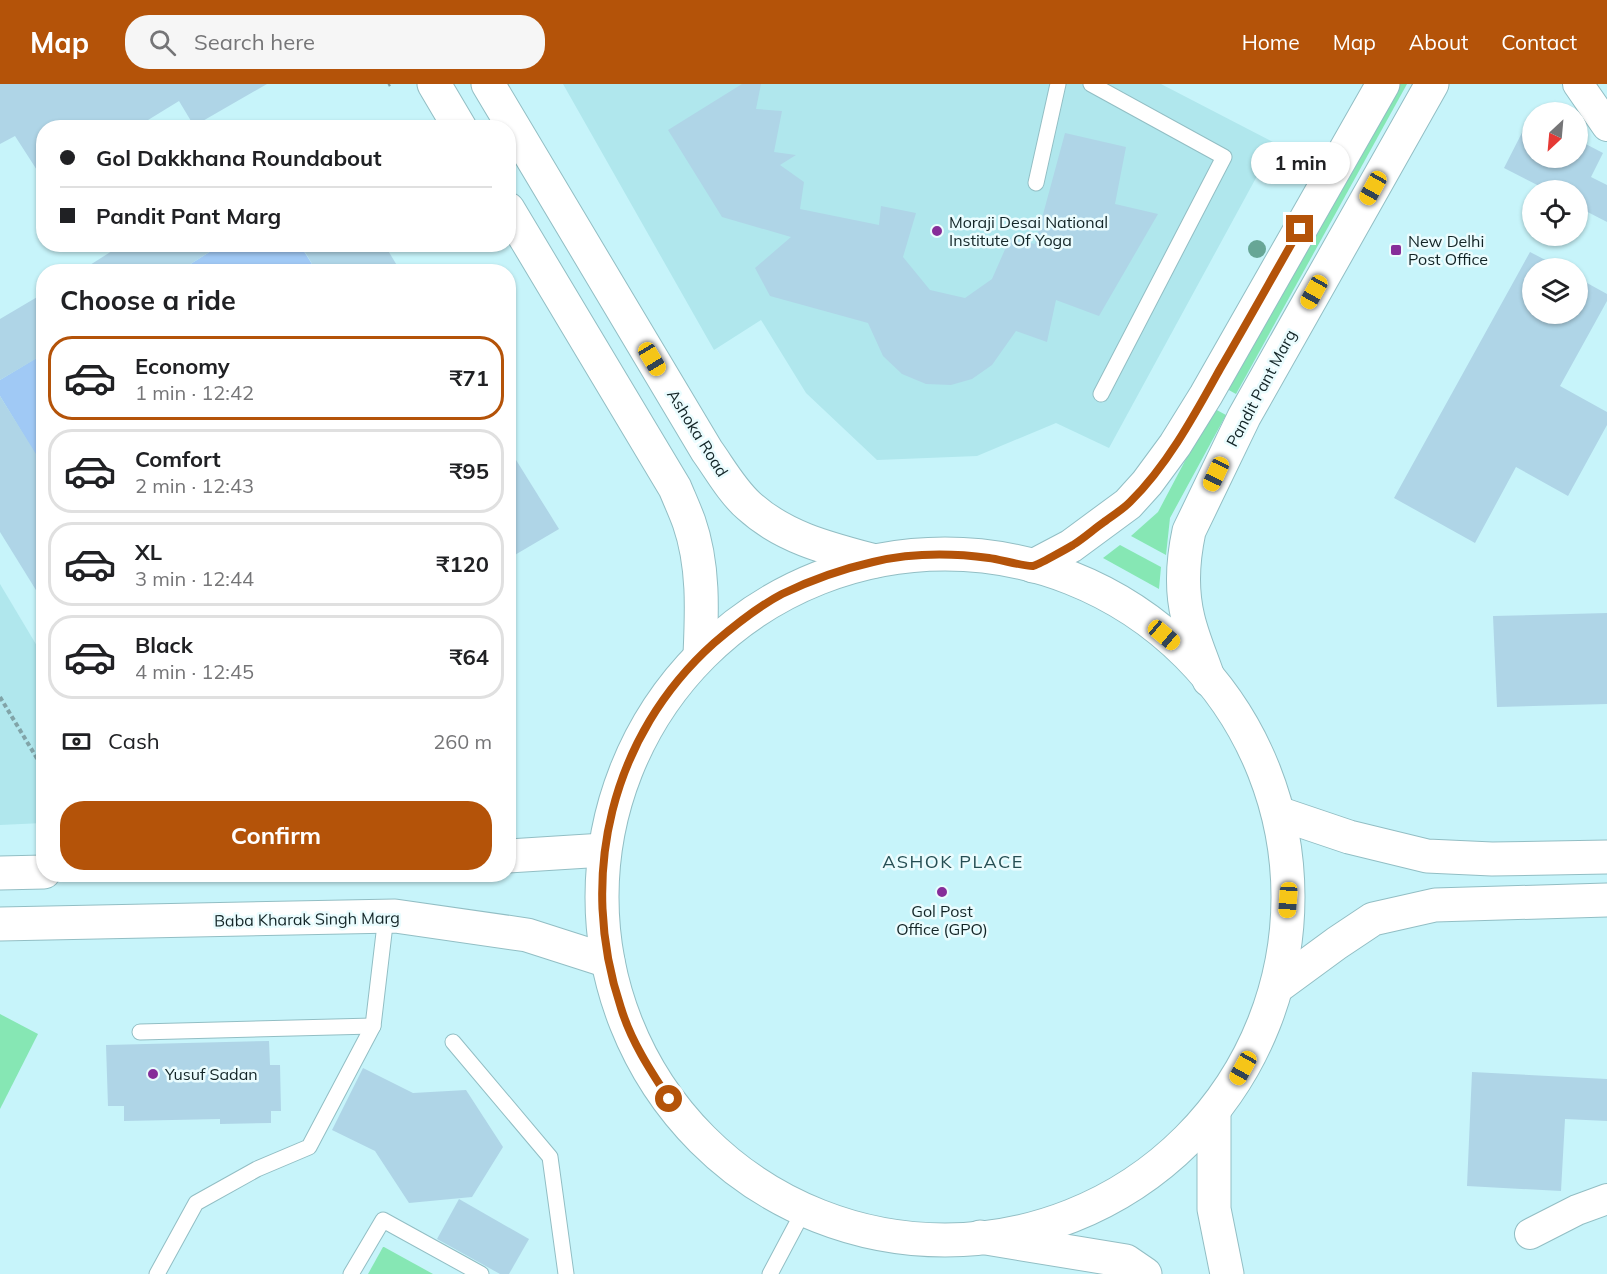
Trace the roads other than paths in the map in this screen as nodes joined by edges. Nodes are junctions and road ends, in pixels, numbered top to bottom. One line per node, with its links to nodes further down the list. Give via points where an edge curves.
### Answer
1 (434, 84): 8 (main road)
2 (488, 84): 9 (main road, Ashoka Road)
3 (1058, 84): 12 (lane)
4 (1091, 84): 14 (lane, via 1224,157)
5 (1383, 84): 15 (main road)
6 (1432, 84): 16 (main road, Pandit Pant Marg)
7 (1578, 84): 10 (street)
8 (455, 120)
9 (509, 120)
10 (1607, 126)
11 (516, 131): 17 (main road, Ashoka Road, via 707,451 748,506 792,534)
12 (1036, 183)
13 (516, 222): 19 (main road, via 675,488 689,523 699,566)
14 (1101, 394)
15 (1206, 395): 16 (main road); 18 (main road, via 1175,445 1128,504 1071,546)
16 (1244, 417): 20 (main road, Pandit Pant Marg, via 1186,545 1186,609)
17 (875, 561): 18 (main road, via 906,556 970,555); 19 (main road, via 826,575 780,595 738,622)
18 (1033, 566): 20 (main road, via 1073,579 1148,621)
19 (700, 656): 22 (main road, via 681,675 636,745 616,796)
20 (1209, 680): 21 (main road, via 1251,742)
21 (1278, 813): 24 (main road, via 1349,837 1426,856); 31 (main road, via 1286,856 1288,900)
22 (604, 850): 23 (main road); 30 (main road, via 601,906)
23 (516, 856)
24 (1607, 857)
25 (36, 872): 26 (main road)
26 (0, 873)
27 (1607, 900): 31 (main road, via 1435,904 1372,919)
28 (386, 916): 29 (main road, Baba Kharak Singh Marg); 30 (main road, Baba Kharak Singh Marg, via 527,935); 32 (lane)
29 (0, 924)
30 (608, 961): 37 (main road, via 621,1010 641,1056 669,1099 702,1137 740,1171)
31 (1277, 987): 35 (main road, via 1251,1052)
32 (373, 1026): 33 (lane); 40 (lane, via 309,1147 257,1168 196,1203)
33 (140, 1032)
34 (453, 1042): 43 (lane, via 550,1157)
35 (1214, 1111): 39 (main road, via 1165,1160 1124,1190 1078,1213 1040,1226); 46 (main road, via 1214,1209)
36 (1607, 1199): 38 (street)
37 (804, 1210): 39 (main road, via 879,1232 929,1239); 44 (lane)
38 (1530, 1234)
39 (980, 1237): 45 (main road, via 1126,1261)
40 (157, 1274)
41 (351, 1274): 42 (lane, via 383,1220)
42 (481, 1274)
43 (566, 1274)
44 (770, 1274)
45 (1144, 1274)
46 (1227, 1274)

